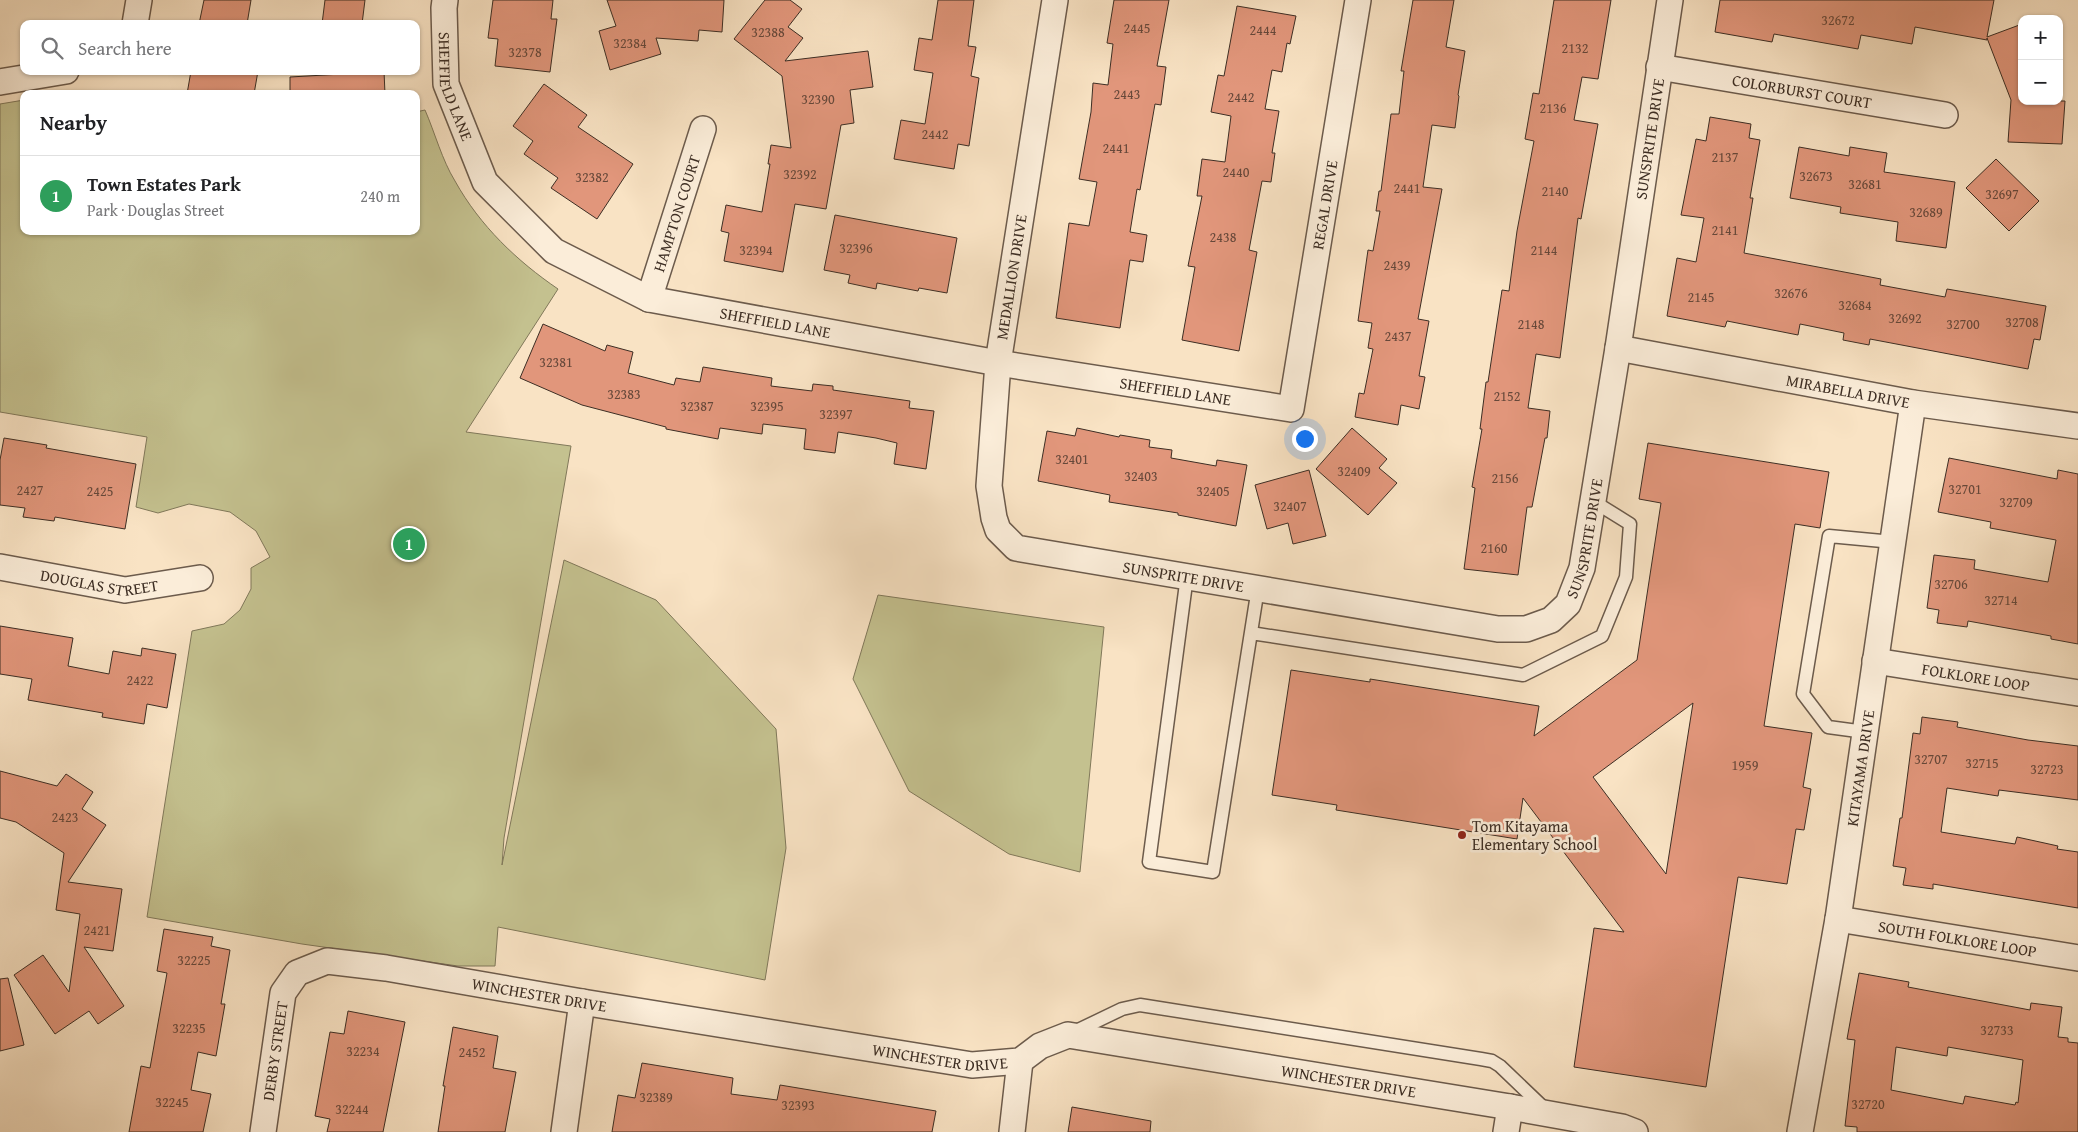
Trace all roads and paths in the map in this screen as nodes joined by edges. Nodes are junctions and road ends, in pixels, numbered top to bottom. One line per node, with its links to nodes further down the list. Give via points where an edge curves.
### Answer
1 (139, 0): 6 (street)
2 (445, 0): 12 (street, SHEFFIELD LANE, via 446,84 485,182 554,251)
3 (1055, 0): 14 (street, MEDALLION DRIVE)
4 (1358, 0): 16 (street, REGAL DRIVE)
5 (1670, 0): 7 (street, SUNSPRITE DRIVE)
6 (136, 20)
7 (1660, 67): 10 (street, COLORBURST COURT); 13 (street, SUNSPRITE DRIVE)
8 (42, 75): 9 (street)
9 (0, 82)
10 (1946, 115)
11 (703, 128): 12 (street, HAMPTON COURT)
12 (649, 299): 14 (street, SHEFFIELD LANE)
13 (1618, 348): 15 (street, MIRABELLA DRIVE); 18 (street, SUNSPRITE DRIVE)
14 (998, 363): 16 (street, SHEFFIELD LANE); 20 (street, MEDALLION DRIVE, via 989,486 998,530)
15 (1913, 403): 17 (street, MIRABELLA DRIVE); 19 (street, KITAYAMA DRIVE)
16 (1291, 409)
17 (2078, 426)
18 (1593, 501): 24 (street, SUNSPRITE DRIVE, via 1582,568 1568,604 1551,620 1526,629 1498,629); 25 (lane, via 1630,524 1626,577 1602,636 1523,675)
19 (1893, 542): 26 (street, KITAYAMA DRIVE); 28 (lane, via 1829,536 1803,694 1828,726)
20 (1016, 548): 22 (street, SUNSPRITE DRIVE)
21 (0, 567): 23 (street, DOUGLAS STREET, via 125,590)
22 (1187, 576): 24 (street, SUNSPRITE DRIVE); 25 (lane, via 1149,862 1213,872)
23 (200, 578)
24 (1258, 588): 25 (lane)
25 (1251, 633)
26 (1875, 661): 27 (street, FOLKLORE LOOP); 28 (street, KITAYAMA DRIVE)
27 (2078, 693)
28 (1865, 732): 29 (street, KITAYAMA DRIVE)
29 (1838, 919): 30 (street, SOUTH FOLKLORE LOOP); 42 (street, KITAYAMA DRIVE)
30 (2078, 958)
31 (297, 973): 32 (street, WINCHESTER DRIVE, via 327,961); 37 (street, DERBY STREET, via 283,993)
32 (582, 1002): 34 (street, WINCHESTER DRIVE, via 972,1065); 38 (street)
33 (1068, 1035): 34 (street, WINCHESTER DRIVE, via 1040,1046); 35 (street, WINCHESTER DRIVE); 36 (lane, via 1122,1008 1140,1005 1471,1057 1500,1066)
34 (1020, 1061): 39 (street)
35 (1510, 1106): 36 (street, WINCHESTER DRIVE); 40 (street)
36 (1551, 1114): 41 (street, WINCHESTER DRIVE)
37 (262, 1132)
38 (564, 1132)
39 (1012, 1132)
40 (1506, 1132)
41 (1635, 1132)
42 (1800, 1132)

